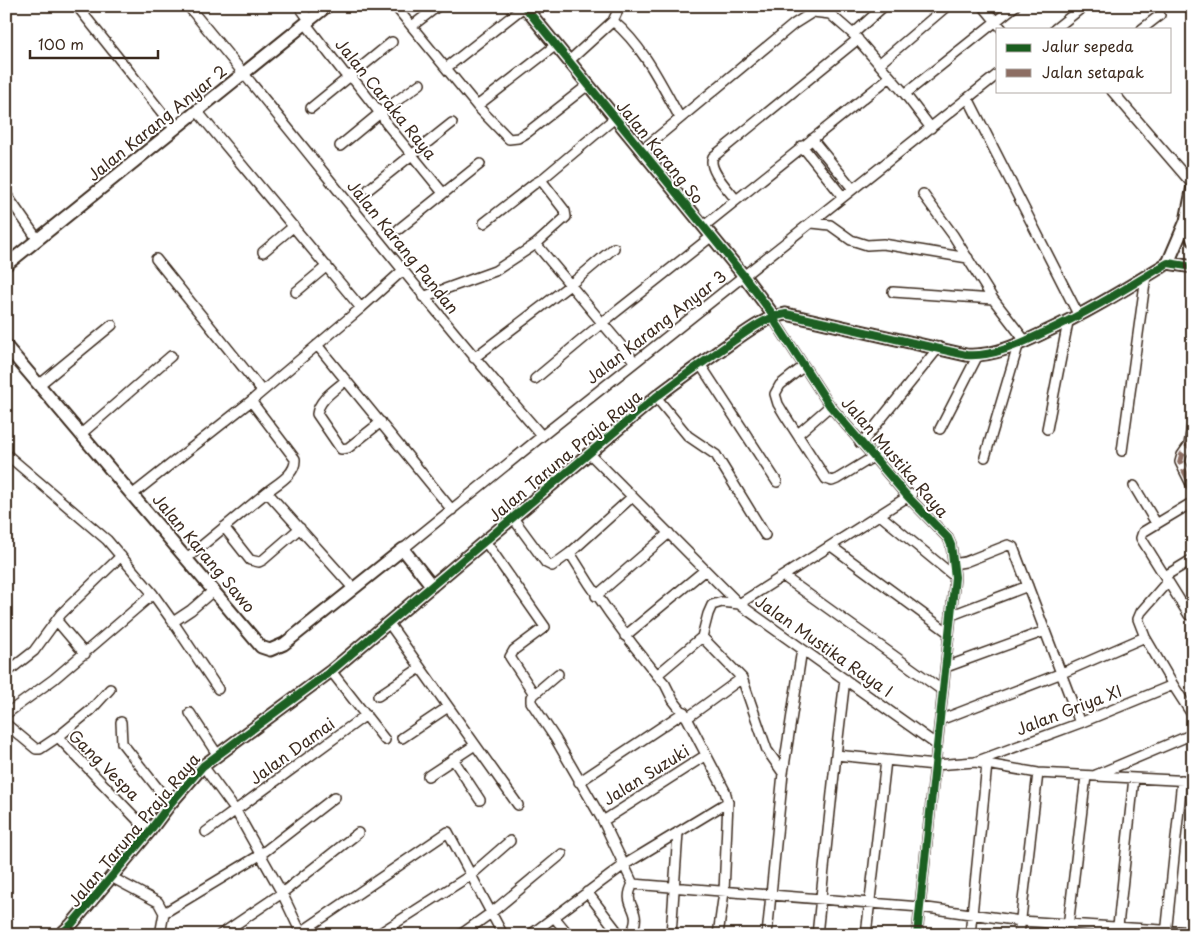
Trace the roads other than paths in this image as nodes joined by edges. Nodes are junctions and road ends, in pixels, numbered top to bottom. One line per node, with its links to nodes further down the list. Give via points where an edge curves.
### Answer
1 (77, 6): 45 (street)
2 (188, 6): 28 (street, Jalan Karang Pandan)
3 (299, 6): 17 (street, Jalan Caraka Raya)
4 (327, 6): 17 (street, Jalan Karang Anyar 2)
5 (395, 6): 18 (street)
6 (438, 6): 18 (street)
7 (524, 6): 24 (street, Jalan Karang So); 27 (street)
8 (620, 6): 16 (street)
9 (884, 6): 22 (street)
10 (947, 6): 26 (street)
11 (983, 6): 15 (street)
12 (1015, 6): 15 (street)
13 (1084, 6): 20 (street)
14 (1160, 15): 21 (street)
15 (996, 20): 19 (street); 35 (street)
16 (613, 21): 25 (street); 42 (street, via 647,60)
17 (308, 22): 28 (street, Jalan Karang Anyar 2); 29 (street, Jalan Caraka Raya)
18 (412, 26): 27 (street)
19 (1001, 28)
20 (1056, 28)
21 (1143, 28)
22 (855, 36): 26 (street); 42 (street, via 830,14 814,12 794,24); 60 (street, via 713,156 712,168)
23 (392, 42): 29 (street)
24 (556, 45): 25 (street, Jalan Karang So); 37 (street)
25 (569, 61): 33 (street, Jalan Karang So)
26 (879, 64): 31 (street)
27 (446, 68): 37 (street)
28 (244, 73): 39 (street, Jalan Karang Anyar 2); 79 (street, Jalan Karang Pandan)
29 (347, 76): 38 (street); 40 (street, Jalan Caraka Raya)
30 (996, 76): 36 (street, Jalan Karang Anyar 3)
31 (890, 77): 35 (street); 46 (street)
32 (420, 84): 40 (street)
33 (588, 85): 37 (street, via 518,138 509,139); 41 (street, Jalan Karang So)
34 (1113, 92): 53 (street)
35 (905, 94): 44 (street)
36 (968, 98): 44 (street, Jalan Karang Anyar 3); 89 (street)
37 (477, 106)
38 (311, 108)
39 (197, 111): 45 (street, Jalan Karang Anyar 2); 64 (street)
40 (378, 114): 47 (street); 50 (street, Jalan Caraka Raya)
41 (615, 118): 49 (street, Jalan Karang So); 52 (street)
42 (680, 118): 49 (street)
43 (452, 123): 50 (street)
44 (931, 128): 55 (street, Jalan Karang Anyar 3)
45 (175, 129): 68 (street, Jalan Karang Anyar 2)
46 (812, 140): 48 (street); 55 (street)
47 (340, 146)
48 (802, 146): 59 (street); 60 (street)
49 (642, 150): 65 (street, Jalan Karang So)
50 (413, 154): 54 (street); 56 (street, Jalan Caraka Raya)
51 (480, 164): 56 (street)
52 (541, 180): 62 (street); 70 (street, via 565,211 566,217)
53 (1193, 186): 61 (street)
54 (369, 189)
55 (853, 189): 59 (street, Jalan Karang Anyar 3)
56 (443, 193): 66 (street)
57 (6, 194): 68 (street)
58 (923, 194): 73 (street)
59 (843, 197): 63 (street, Jalan Karang Anyar 3)
60 (736, 200): 65 (street)
61 (1186, 221): 69 (street); 75 (street)
62 (484, 223)
63 (812, 223): 73 (street, via 830,225 851,240 867,245 883,244); 80 (street, Jalan Karang Anyar 3)
64 (294, 226): 72 (street); 77 (street)
65 (704, 226): 67 (street, Jalan Karang So)
66 (399, 229)
67 (712, 236): 80 (street, Jalan Karang So); 91 (street)
68 (38, 240): 76 (street, Jalan Karang Anyar 2)
69 (1193, 240)
70 (536, 244): 82 (street); 85 (street, via 495,271)
71 (614, 248): 82 (street)
72 (263, 252)
73 (968, 258): 86 (street)
74 (156, 259): 106 (street)
75 (1168, 263): 78 (street); 81 (street)
76 (6, 265)
77 (327, 266): 83 (street); 87 (street)
78 (1193, 267)
79 (402, 271): 85 (street, Jalan Karang Pandan); 87 (street)
80 (744, 276): 88 (street, Jalan Karang So); 100 (street, Jalan Karang Anyar 3)
81 (1146, 276): 89 (street); 118 (street)
82 (570, 284): 91 (street); 99 (street)
83 (296, 292)
84 (894, 292): 86 (street)
85 (423, 297): 99 (street, Jalan Karang Pandan)
86 (992, 299): 93 (street)
87 (362, 308): 94 (street)
88 (774, 316): 96 (street, via 786,314); 101 (street, Jalan Taruna Praja Raya); 102 (street, Jalan Mustika Raya); 117 (street, Jalan Mustika Raya, via 781,321)
89 (1079, 316): 90 (street)
90 (1068, 322): 93 (street); 113 (street)
91 (602, 323): 100 (street); 103 (street)
92 (112, 325): 105 (street)
93 (1022, 344): 97 (street); 122 (street)
94 (316, 345): 104 (street); 106 (street)
95 (6, 346): 105 (street, Jalan Karang Sawo)
96 (939, 347): 97 (street); 117 (street)
97 (978, 355): 112 (street)
98 (171, 356): 114 (street)
99 (474, 358): 116 (street, Jalan Karang Pandan)
100 (635, 362): 116 (street, Jalan Karang Anyar 3)
101 (700, 364): 107 (street, Jalan Taruna Praja Raya); 123 (street)
102 (804, 366): 109 (street, Jalan Mustika Raya); 115 (street, via 780,385 775,394)
103 (534, 379)
104 (346, 380): 111 (street); 111 (street, via 321,402 316,414 341,448 348,448)
105 (39, 385): 114 (street, Jalan Karang Sawo)
106 (262, 391): 108 (street)
107 (656, 398): 120 (street, Jalan Taruna Praja Raya); 138 (street, via 688,436 716,455)
108 (251, 401): 126 (street, via 295,459 291,472); 127 (street)
109 (830, 406): 115 (street); 117 (street, Jalan Mustika Raya)
110 (1193, 419): 125 (street, via 1189,445 1180,462)
111 (380, 422): 131 (street)
112 (940, 429)
113 (1048, 429)
114 (81, 434): 127 (street, Jalan Karang Sawo)
115 (798, 434): 121 (street, via 826,479 832,481)
116 (542, 436): 131 (street, Jalan Karang Anyar 3)
117 (863, 441): 121 (street, Jalan Mustika Raya)
118 (1122, 451)
119 (6, 454): 143 (street, via 107,540)
120 (590, 454): 129 (street); 133 (street, Jalan Taruna Praja Raya)
121 (875, 456): 128 (street, Jalan Mustika Raya)
122 (985, 457)
123 (777, 482)
124 (1134, 486): 134 (street)
125 (1193, 488)
126 (267, 492): 135 (street); 136 (street)
127 (133, 494): 144 (street, Jalan Karang Sawo)
128 (910, 495): 132 (street, Jalan Mustika Raya I); 146 (street, Jalan Mustika Raya, via 952,534 956,544)
129 (632, 496): 137 (street); 142 (street)
130 (1193, 502): 134 (street)
131 (452, 510): 141 (street, Jalan Karang Anyar 3)
132 (880, 515): 140 (street, Jalan Mustika Raya I); 146 (street)
133 (513, 518): 139 (street, Jalan Taruna Praja Raya); 142 (street, via 549,565)
134 (1156, 523): 149 (street, via 1143,532 1141,538)
135 (224, 527): 136 (street, via 255,562 262,560); 144 (street)
136 (300, 528): 152 (street)
137 (669, 533): 147 (street); 155 (street)
138 (765, 535)
139 (485, 541): 150 (street, Jalan Taruna Praja Raya); 182 (street, via 545,627 514,650 510,657)
140 (831, 546): 148 (street, Jalan Mustika Raya I); 163 (street)
141 (403, 549): 150 (street); 152 (street, Jalan Karang Sawo)
142 (570, 553): 155 (street)
143 (121, 556): 154 (street); 159 (street)
144 (187, 558): 153 (street, Jalan Karang Sawo)
145 (1193, 559): 149 (street)
146 (955, 568): 151 (street, via 1008,545); 157 (street, Jalan Mustika Raya)
147 (705, 570): 156 (street); 164 (street)
148 (783, 576): 156 (street, Jalan Mustika Raya I); 181 (street)
149 (1166, 579): 158 (street); 166 (street, via 1139,616 1139,624)
150 (432, 586): 161 (street, Jalan Taruna Praja Raya)
151 (1028, 586): 157 (street); 162 (street)
152 (353, 588): 153 (street, Jalan Karang Sawo, via 284,644 270,650 256,641)
153 (214, 590): 160 (street)
154 (153, 594): 160 (street); 168 (street)
155 (596, 596): 164 (street)
156 (738, 604): 165 (street, via 722,602 712,605); 167 (street, Jalan Mustika Raya I)
157 (952, 615): 163 (street, Jalan Mustika Raya)
158 (1192, 617)
159 (57, 621): 168 (street); 172 (street, via 34,651)
160 (173, 622): 180 (street)
161 (388, 622): 170 (street); 171 (street, Jalan Taruna Praja Raya)
162 (1045, 631): 169 (street); 173 (street)
163 (949, 633): 169 (street, Jalan Mustika Raya)
164 (625, 636): 175 (street)
165 (702, 637): 175 (street); 176 (street)
166 (1146, 637): 173 (street); 178 (street)
167 (802, 649): 177 (street, Jalan Mustika Raya I); 209 (street)
168 (85, 654): 186 (street)
169 (946, 667): 181 (street, Jalan Mustika Raya)
170 (420, 668): 183 (street); 184 (street)
171 (331, 671): 187 (street); 200 (street, Jalan Taruna Praja Raya)
172 (6, 673)
173 (1062, 673): 190 (street); 192 (street)
174 (558, 674): 182 (street)
175 (657, 675): 188 (street)
176 (742, 678): 188 (street); 209 (street, via 767,750)
177 (845, 679): 199 (street, Jalan Mustika Raya I); 202 (street)
178 (1173, 685): 189 (street); 192 (street, Jalan Griya XI)
179 (110, 689): 195 (street, via 91,710)
180 (218, 689)
181 (943, 691): 190 (street, Jalan Mustika Raya)
182 (534, 694): 216 (street, via 530,702 555,738)
183 (378, 696)
184 (448, 707): 196 (street); 198 (street)
185 (190, 713): 200 (street)
186 (6, 714)
187 (366, 715): 197 (street); 222 (street, Jalan Damai)
188 (685, 715): 201 (street); 216 (street)
189 (1193, 716)
190 (940, 720): 199 (street, Jalan Mustika Raya)
191 (121, 722): 220 (street, via 122,743)
192 (1080, 723): 205 (street, Jalan Griya XI)
193 (6, 724): 195 (street, Gang Vespa, via 36,749)
194 (1193, 734): 212 (street)
195 (58, 737): 224 (street, Gang Vespa)
196 (402, 738)
197 (385, 740)
198 (475, 745): 203 (street); 221 (street)
199 (937, 745): 207 (street, Jalan Mustika Raya)
200 (217, 754): 208 (street, Jalan Taruna Praja Raya)
201 (706, 755): 219 (street); 223 (street, Jalan Suzuki)
202 (836, 755): 204 (street); 240 (street)
203 (453, 759): 211 (street); 218 (street)
204 (886, 760): 207 (street); 241 (street)
205 (975, 762): 206 (street); 207 (street)
206 (987, 764): 210 (street); 245 (street)
207 (935, 765): 242 (street, Jalan Mustika Raya)
208 (203, 766): 220 (street, Jalan Taruna Praja Raya); 222 (street)
209 (783, 773): 239 (street)
210 (1038, 773): 212 (street); 247 (street)
211 (428, 776)
212 (1090, 776): 213 (street); 248 (street)
213 (1134, 778): 214 (street); 249 (street)
214 (1182, 780): 215 (street); 251 (street)
215 (1193, 780)
216 (579, 782): 223 (street)
217 (335, 798): 230 (street)
218 (480, 800)
219 (728, 802): 226 (street); 237 (street)
220 (170, 804): 224 (street, Jalan Taruna Praja Raya)
221 (518, 805)
222 (236, 811): 225 (street, Jalan Damai); 230 (street)
223 (602, 821): 231 (street)
224 (149, 832): 233 (street, Jalan Taruna Praja Raya)
225 (206, 832)
226 (678, 832): 231 (street); 235 (street)
227 (358, 833): 238 (street)
228 (510, 841): 232 (street)
229 (562, 854): 244 (street)
230 (260, 855): 238 (street); 243 (street)
231 (624, 865): 234 (street); 236 (street)
232 (471, 875): 244 (street); 252 (street, via 448,832); 256 (street)
233 (111, 878): 243 (street, via 158,902); 253 (street, Jalan Taruna Praja Raya)
234 (633, 884): 235 (street); 262 (street, via 628,894 636,918)
235 (675, 888): 237 (street); 263 (street)
236 (587, 892): 246 (street); 261 (street)
237 (724, 892): 239 (street); 264 (street)
238 (282, 893): 252 (street); 255 (street)
239 (770, 895): 240 (street); 265 (street)
240 (820, 899): 241 (street); 266 (street)
241 (869, 903): 242 (street); 267 (street)
242 (920, 908): 245 (street); 268 (street, Jalan Mustika Raya)
243 (164, 913): 254 (street)
244 (491, 913): 257 (street); 258 (street)
245 (972, 914): 247 (street); 269 (street)
246 (554, 917): 259 (street); 260 (street)
247 (1021, 920): 248 (street); 270 (street)
248 (1068, 924): 249 (street); 271 (street)
249 (1117, 931): 251 (street)
250 (1193, 932): 251 (street)
251 (1167, 933)
252 (300, 934)
253 (60, 935)
254 (160, 935)
255 (220, 935)
256 (377, 935)
257 (460, 935)
258 (503, 935)
259 (530, 935)
260 (569, 935)
261 (620, 935)
262 (630, 935)
263 (671, 935)
264 (718, 935)
265 (767, 935)
266 (817, 935)
267 (866, 935)
268 (917, 935)
269 (970, 935)
270 (1019, 935)
271 (1067, 935)

